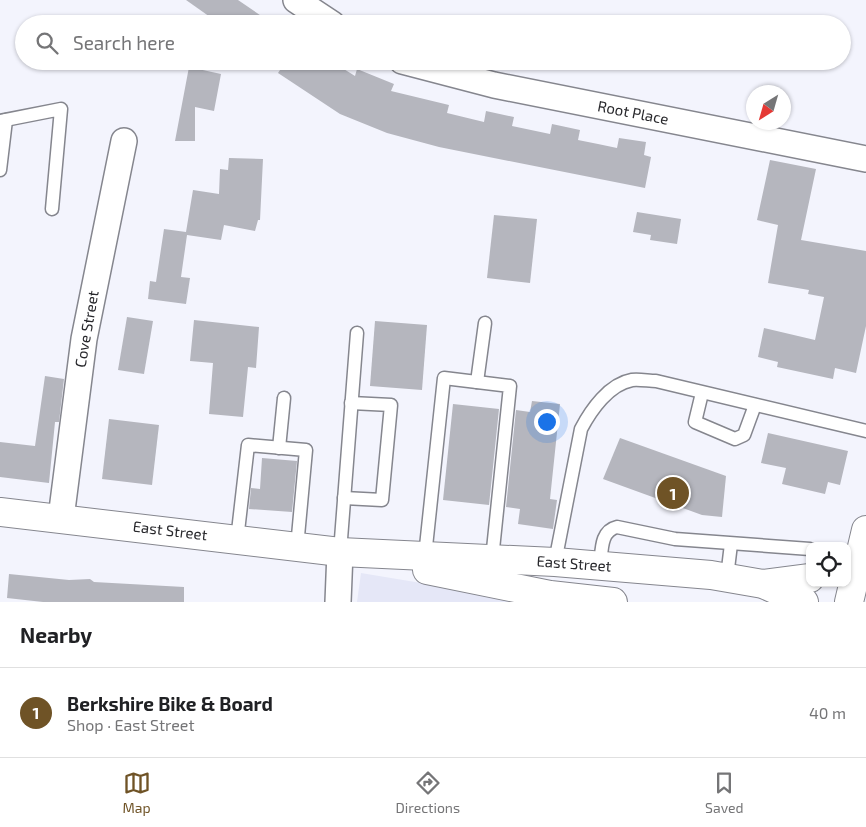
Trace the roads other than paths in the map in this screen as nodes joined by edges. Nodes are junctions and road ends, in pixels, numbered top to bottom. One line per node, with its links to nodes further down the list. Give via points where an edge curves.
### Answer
1 (296, 0): 2 (street)
2 (318, 15)
3 (436, 70): 6 (street, Root Place, via 494,85)
4 (3, 121): 7 (lane); 8 (lane, via 62,110)
5 (124, 141): 23 (street, Cove Street, via 84,340)
6 (866, 159)
7 (0, 170)
8 (52, 209)
9 (485, 323): 11 (lane)
10 (357, 334): 14 (lane)
11 (477, 382): 30 (lane, via 444,378); 31 (lane, via 510,386)
12 (702, 392): 15 (lane); 15 (lane, via 695,422 736,439 744,434); 32 (lane, via 656,381 631,380 615,388 589,414 581,429)
13 (284, 398): 18 (lane)
14 (351, 403): 20 (lane); 20 (lane, via 391,405 382,500)
15 (754, 406): 16 (lane)
16 (866, 430)
17 (255, 446): 18 (lane); 19 (lane); 24 (lane, via 248,445)
18 (279, 448): 27 (lane, via 306,450)
19 (251, 488)
20 (344, 498): 29 (lane)
21 (249, 509): 24 (lane)
22 (0, 512): 23 (main road, East Street)
23 (61, 518): 24 (main road, East Street)
24 (242, 540): 27 (main road, East Street)
25 (855, 540): 40 (main road)
26 (731, 544): 28 (lane); 33 (lane, via 674,539 617,527 605,533); 34 (lane)
27 (296, 547): 29 (main road, East Street)
28 (806, 549)
29 (340, 552): 30 (main road, East Street); 37 (street); 38 (main road, East Street)
30 (425, 556): 31 (main road, East Street)
31 (492, 559): 32 (main road, East Street)
32 (555, 562): 33 (main road, East Street)
33 (600, 566): 34 (main road, East Street)
34 (728, 577): 36 (main road, East Street)
35 (806, 579): 36 (main road)
36 (763, 584): 39 (main road, East Street)
37 (338, 602)
38 (604, 602)
39 (804, 602)
40 (850, 602)

